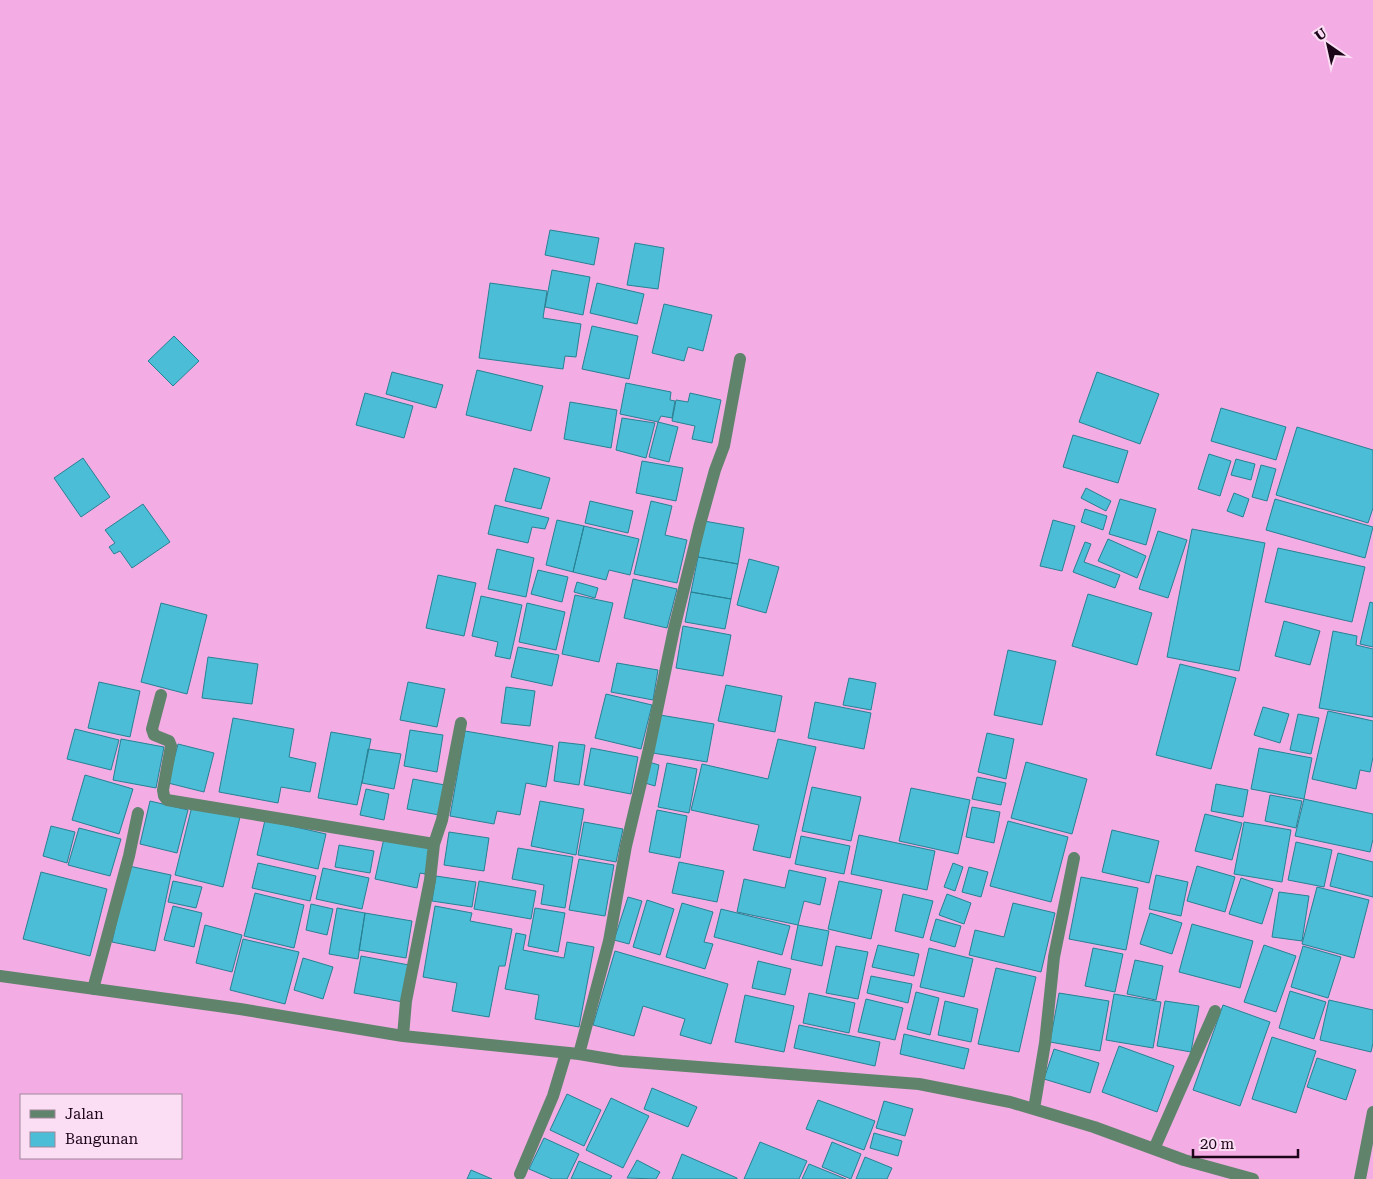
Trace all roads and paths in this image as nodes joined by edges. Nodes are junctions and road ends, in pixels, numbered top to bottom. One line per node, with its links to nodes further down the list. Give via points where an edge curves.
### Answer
1 (740, 359): 11 (street, via 724,446 700,524 674,629 626,846 609,941)
2 (161, 695): 5 (street, via 152,729 154,735 169,741 171,746 162,790 167,800)
3 (461, 723): 5 (street, via 442,820)
4 (138, 813): 8 (street)
5 (434, 844): 10 (street, via 406,1001)
6 (1074, 858): 12 (street, via 1054,957)
7 (0, 976): 8 (street)
8 (93, 989): 10 (street)
9 (1215, 1012): 14 (street)
10 (403, 1036): 11 (street)
11 (573, 1054): 12 (street, via 919,1084); 15 (street, via 563,1066)
12 (1034, 1109): 14 (street)
13 (1373, 1112): 17 (street)
14 (1154, 1149): 16 (street)
15 (520, 1174)
16 (1253, 1179)
17 (1360, 1179)

